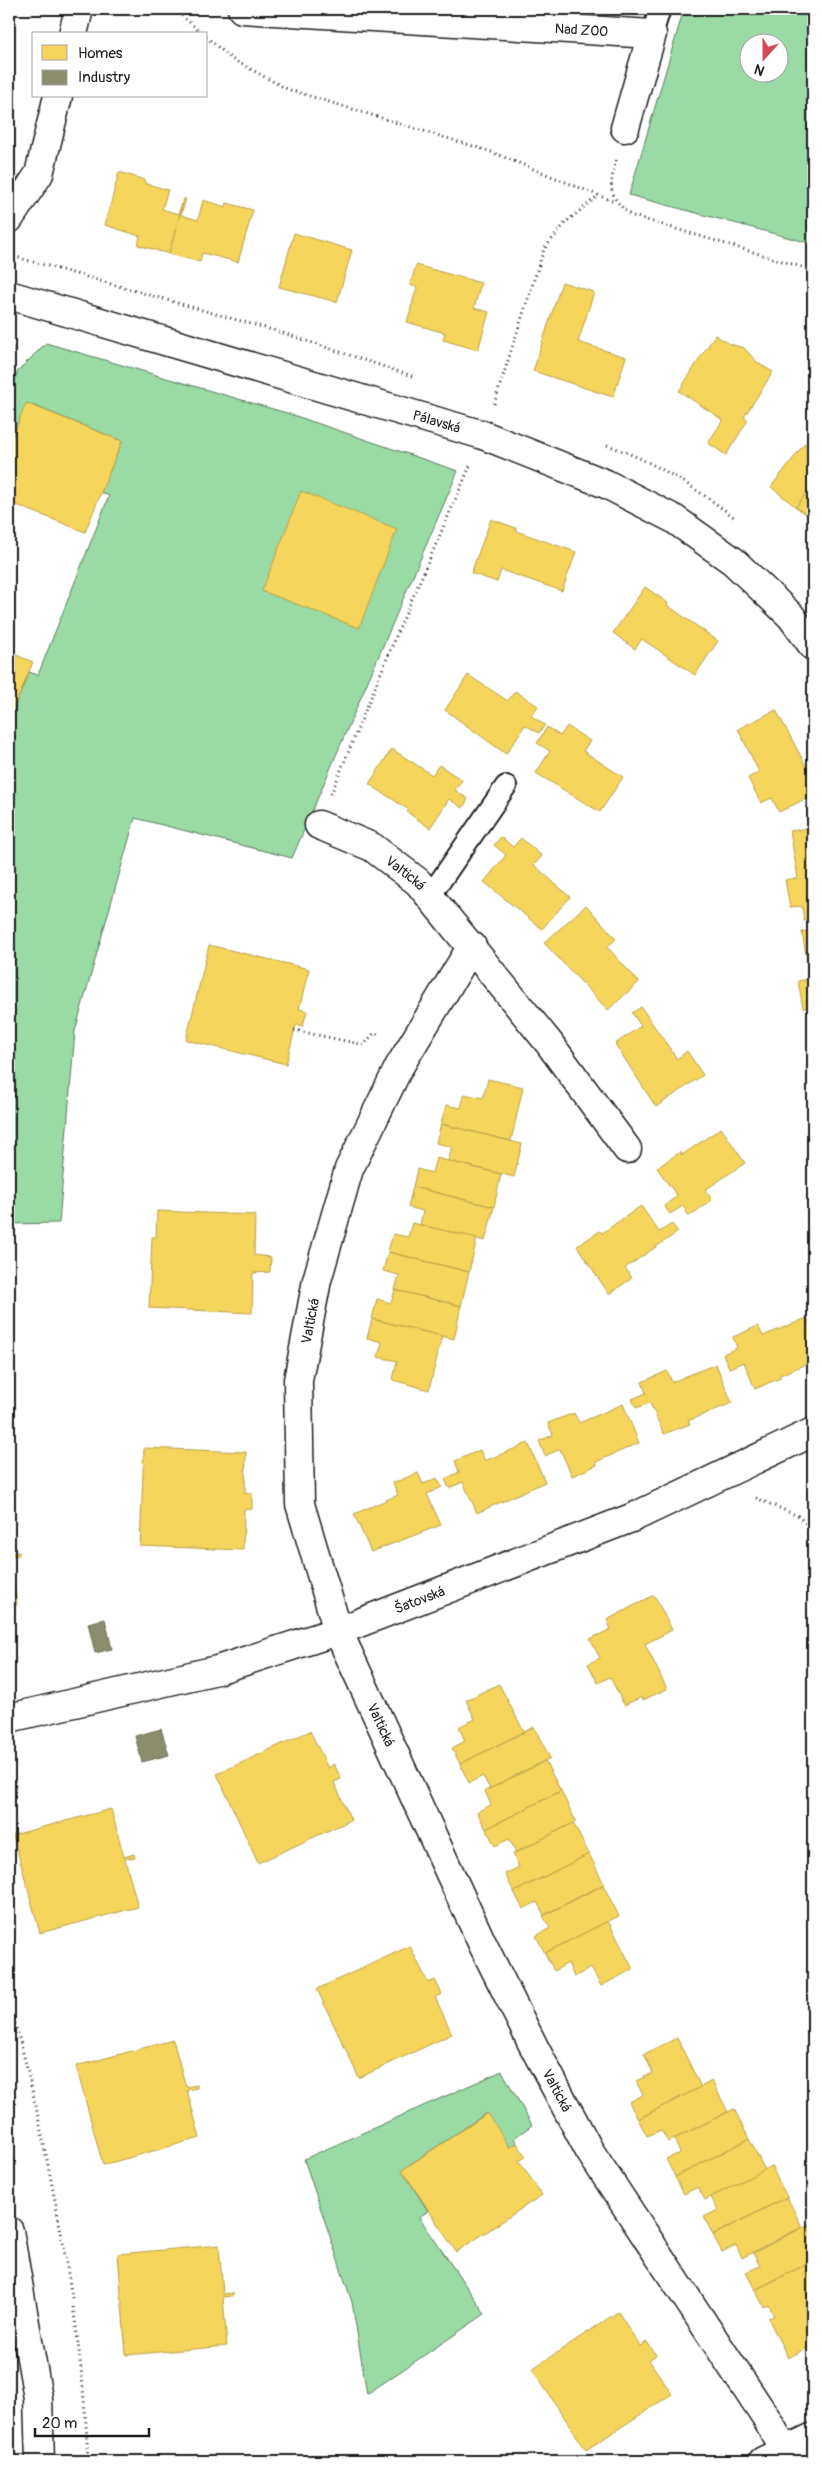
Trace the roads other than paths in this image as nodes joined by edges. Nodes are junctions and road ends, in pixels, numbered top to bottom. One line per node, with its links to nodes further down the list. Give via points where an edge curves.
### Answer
1 (79, 9): 4 (street)
2 (242, 9): 5 (street, Nad ZOO)
3 (660, 9): 5 (lane)
4 (73, 32)
5 (652, 34): 7 (street)
6 (58, 98): 8 (street, via 39,174)
7 (625, 128)
8 (9, 213)
9 (9, 295): 10 (street, Pálavská, via 483,435 606,484 674,519 733,561 790,616)
10 (813, 646)
11 (506, 786): 13 (lane)
12 (319, 825): 13 (street, Valtická, via 372,847 418,882)
13 (430, 896): 14 (street, Valtická)
14 (472, 946): 15 (street, Valtická); 17 (street, Valtická, via 399,1066 349,1169 318,1280 298,1380 300,1504)
15 (627, 1149)
16 (813, 1432): 17 (street, Šatovská, via 634,1518)
17 (338, 1631): 18 (street, Šatovská, via 217,1670); 21 (street, Valtická, via 483,1945 534,2047 589,2150 766,2418)
18 (9, 1718)
19 (9, 2230): 22 (street, via 38,2398)
20 (813, 2437): 21 (street)
21 (774, 2456)
22 (40, 2461)

